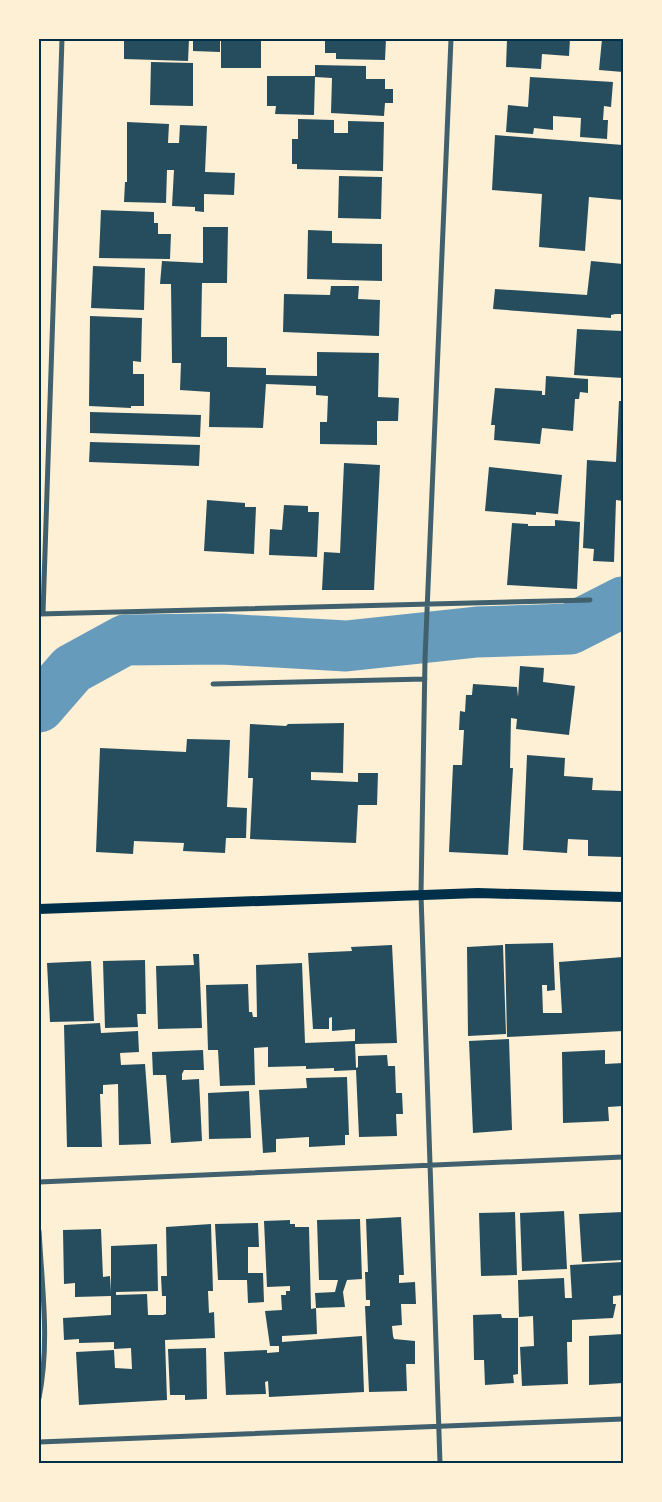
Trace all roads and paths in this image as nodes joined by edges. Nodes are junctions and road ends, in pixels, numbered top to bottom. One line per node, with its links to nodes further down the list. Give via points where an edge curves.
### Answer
1 (62, 39): 5 (street)
2 (451, 39): 4 (street)
3 (590, 600): 4 (street)
4 (427, 604): 5 (street); 6 (street)
5 (41, 613)
6 (425, 678): 7 (street); 8 (street)
7 (213, 684)
8 (421, 895): 9 (main road); 10 (main road); 12 (street)
9 (623, 897)
10 (39, 909)
11 (623, 1157): 12 (street)
12 (430, 1165): 13 (street); 17 (street)
13 (39, 1182)
14 (39, 1231): 15 (street, via 45,1346)
15 (39, 1398)
16 (623, 1419): 17 (street)
17 (439, 1426): 18 (street); 19 (street)
18 (39, 1442)
19 (440, 1463)

